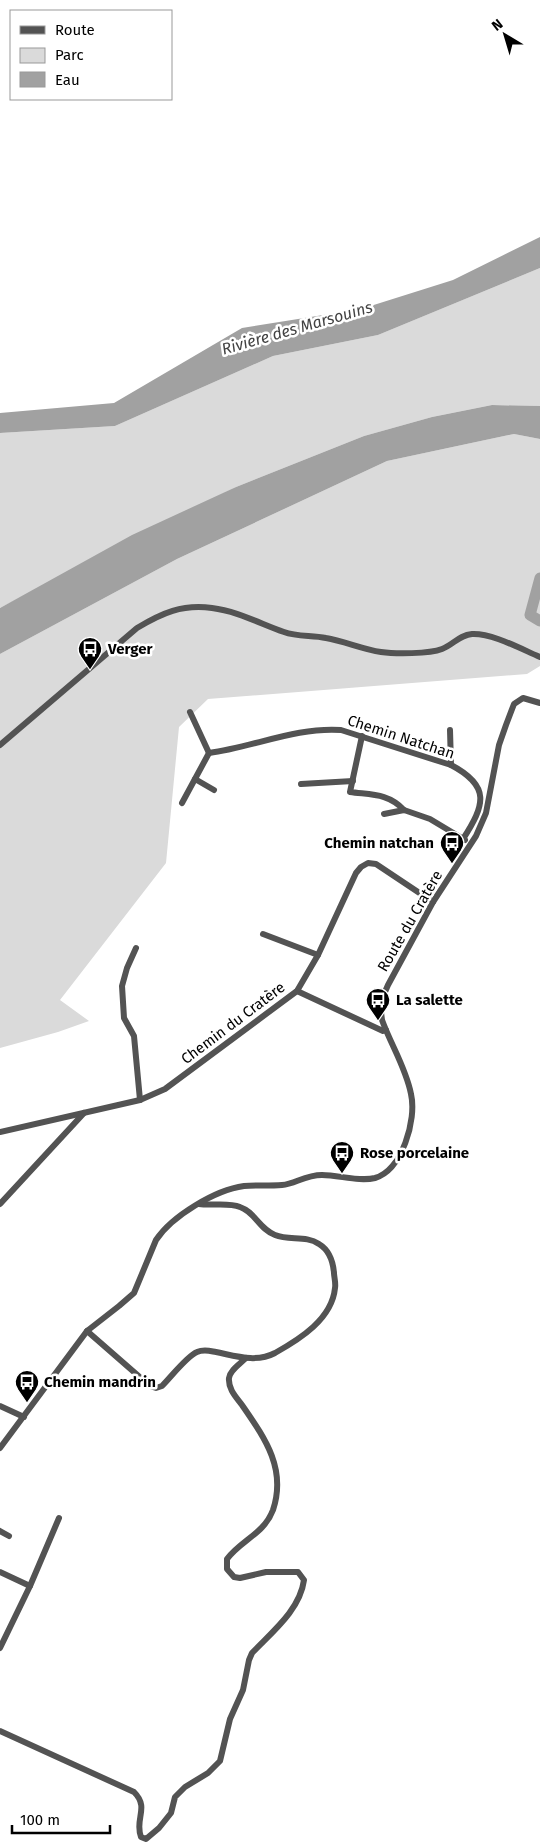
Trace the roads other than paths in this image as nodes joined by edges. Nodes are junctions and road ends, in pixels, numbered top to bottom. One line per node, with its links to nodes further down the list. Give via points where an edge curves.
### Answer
1 (540, 657): 6 (street, via 485,635 472,634 437,651 380,652 326,638 286,633 213,608 184,607 162,614 137,628)
2 (540, 703): 17 (street, Route du Cratère, via 523,698 511,710 486,813)
3 (190, 712): 7 (street)
4 (450, 730): 8 (street)
5 (362, 736): 7 (street, Chemin Natchan, via 324,728); 8 (street, Chemin Natchan); 10 (street)
6 (0, 745)
7 (209, 753): 9 (street)
8 (451, 765): 16 (street, Chemin Natchan, via 465,772 479,789 480,808)
9 (195, 779): 12 (street); 13 (street)
10 (352, 781): 11 (street); 14 (street, via 350,792 386,797)
11 (302, 784)
12 (214, 790)
13 (182, 803)
14 (404, 810): 15 (street); 16 (street, via 430,819)
15 (384, 814)
16 (463, 839): 17 (street)
17 (471, 844): 18 (street, Route du Cratère)
18 (433, 902): 21 (street, Chemin du Cratère, via 376,864 368,863 352,880); 23 (street, Route du Cratère, via 381,1001 380,1012)
19 (263, 934): 21 (street)
20 (136, 948): 24 (street, via 122,986 124,1018 134,1036)
21 (318, 954): 22 (street, Chemin du Cratère)
22 (297, 990): 23 (street); 24 (street, Chemin du Cratère, via 165,1089)
23 (386, 1030): 28 (street, Route du Cratère, via 412,1095 411,1123 393,1167 373,1178 323,1175 284,1185 245,1186 230,1189)
24 (140, 1100): 25 (street, Chemin du Cratère)
25 (84, 1113): 26 (street, Chemin du Cratère); 27 (street)
26 (0, 1132)
27 (0, 1204)
28 (199, 1204): 29 (street, Route du Cratère, via 160,1233 134,1293); 30 (street, via 240,1206 262,1228 276,1236 312,1240 320,1244 333,1264 335,1288 318,1322 274,1353)
29 (87, 1330): 30 (street, via 156,1388 162,1386 196,1352 204,1350); 32 (street, Route du Cratère)
30 (246, 1358): 40 (street, via 229,1377 230,1388 263,1435 272,1454 277,1494 266,1524 233,1550 227,1559 227,1569 234,1577 240,1578 266,1572 298,1572 304,1580 303,1593 292,1610 252,1653 220,1761 175,1797 170,1813 146,1839 138,1830 142,1805 134,1792)
31 (0, 1406): 32 (street)
32 (24, 1417): 33 (street, Route du Cratère)
33 (0, 1448)
34 (59, 1518): 38 (street)
35 (0, 1531): 36 (street)
36 (9, 1536)
37 (0, 1572): 38 (street)
38 (30, 1586): 39 (street)
39 (0, 1648)
40 (0, 1732)

